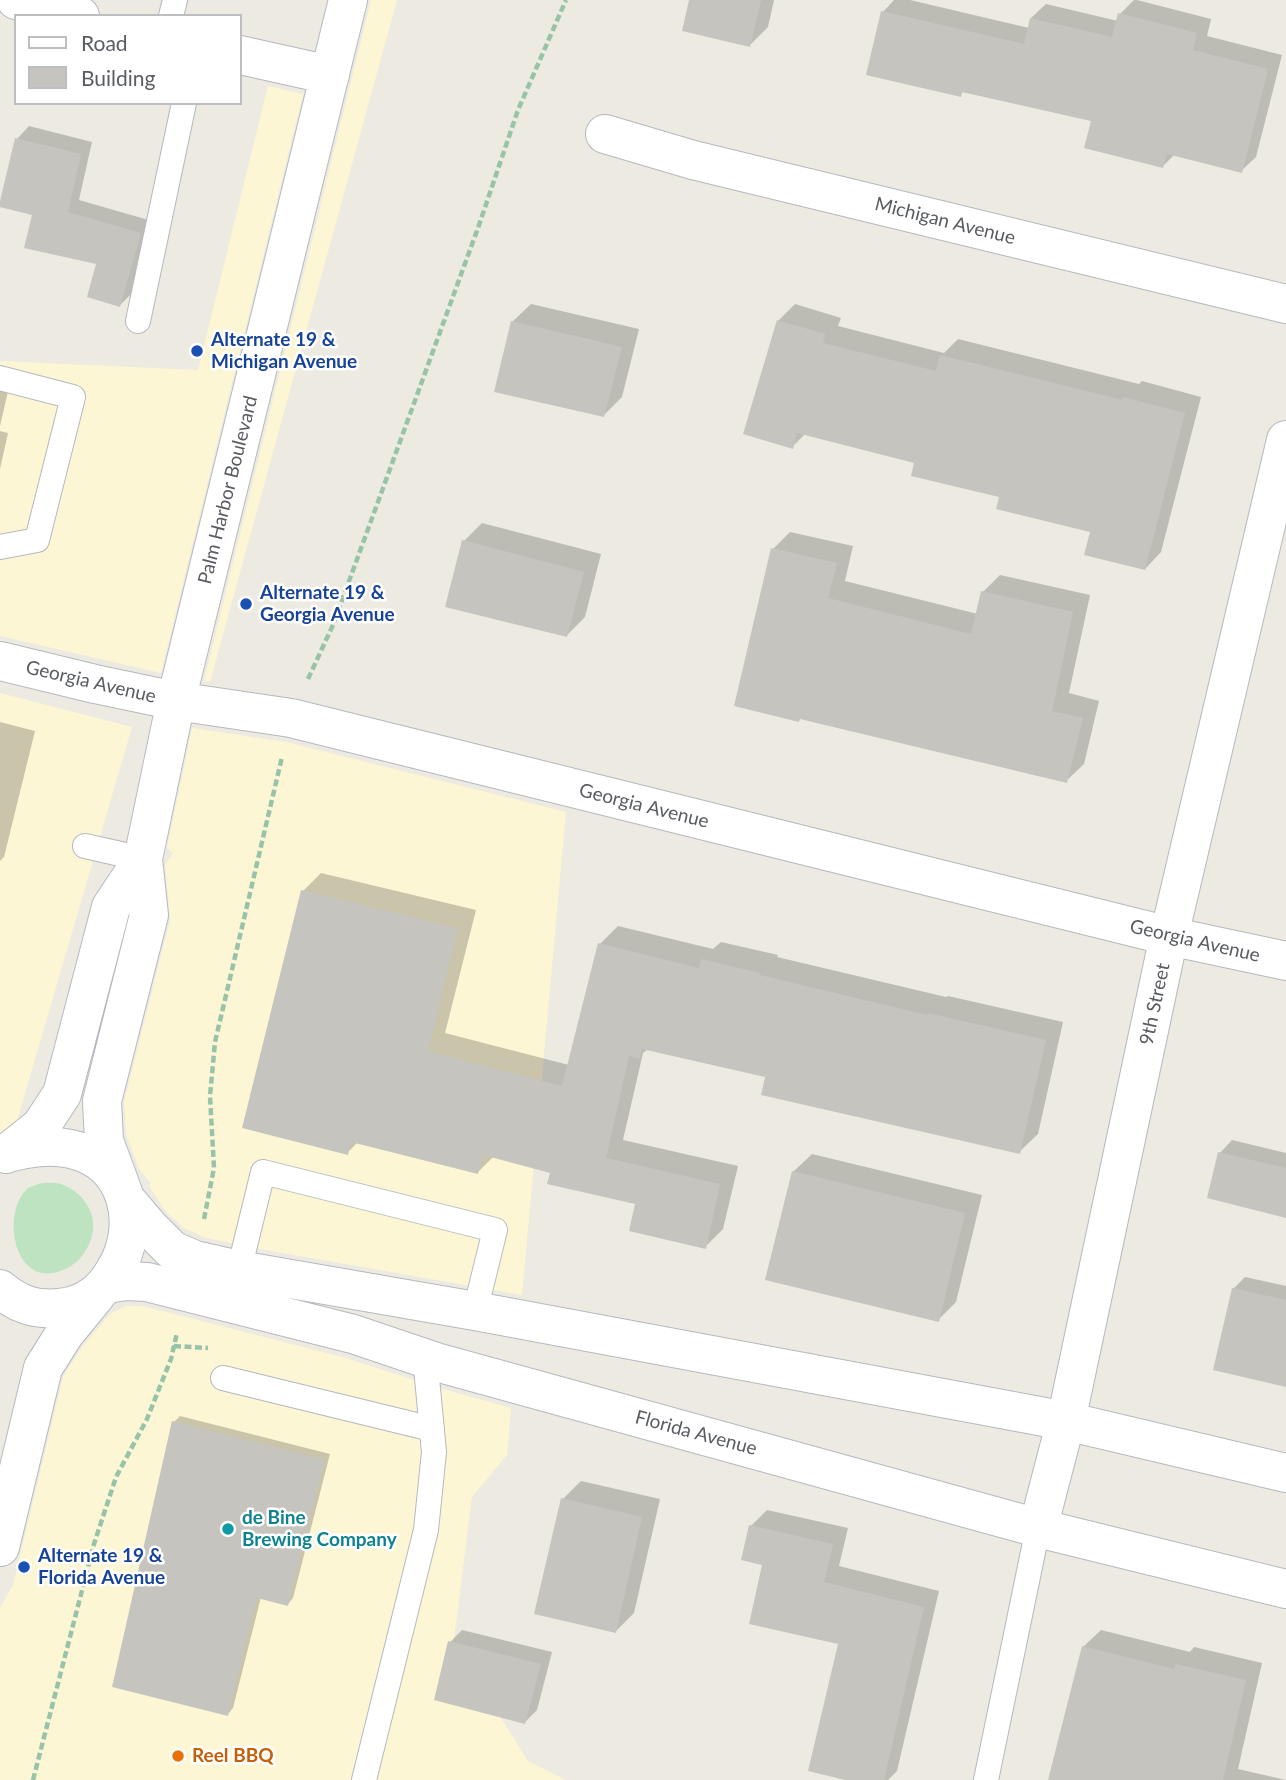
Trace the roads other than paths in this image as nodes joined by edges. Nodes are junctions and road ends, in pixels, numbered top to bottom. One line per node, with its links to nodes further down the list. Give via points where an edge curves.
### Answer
1 (16, 0): 3 (street)
2 (348, 0): 5 (street, Palm Harbor Boulevard)
3 (71, 14)
4 (242, 55): 5 (street)
5 (330, 75): 14 (street, Palm Harbor Boulevard)
6 (184, 105): 9 (lane)
7 (605, 134): 8 (street, Michigan Avenue, via 693,160)
8 (1286, 304)
9 (138, 321)
10 (0, 378): 12 (lane, via 74,397 37,540)
11 (1286, 440): 17 (street, 9th Street)
12 (0, 547)
13 (0, 661): 14 (street, Georgia Avenue)
14 (176, 701): 16 (street, Palm Harbor Boulevard); 17 (street, Georgia Avenue, via 291,718)
15 (85, 846): 16 (lane)
16 (143, 859): 19 (street, Palm Harbor Boulevard, via 111,907 62,1094 41,1126); 20 (street, Palm Harbor Boulevard, via 149,915 102,1101 104,1141)
17 (1169, 936): 18 (street, Georgia Avenue); 28 (street, 9th Street)
18 (1286, 961)
19 (4, 1157): 20 (street, Florida Avenue, via 27,1148 72,1149 99,1160)
20 (124, 1193): 22 (street, Florida Avenue); 24 (street, via 129,1218 125,1252)
21 (239, 1270): 22 (street, Florida Avenue); 25 (street, Florida Avenue); 25 (lane, via 263,1172 495,1230)
22 (191, 1276): 24 (street, Florida Avenue, via 126,1281); 26 (street, Florida Avenue)
23 (0, 1289): 24 (street, Florida Avenue, via 17,1301 48,1309 78,1304)
24 (102, 1289): 32 (street, via 43,1368)
25 (475, 1311): 28 (street, Florida Avenue)
26 (425, 1357): 29 (lane); 31 (street, Florida Avenue)
27 (223, 1378): 29 (lane)
28 (1066, 1421): 30 (street, Florida Avenue); 31 (street, 9th Street)
29 (432, 1429): 34 (lane, via 426,1530)
30 (1286, 1472)
31 (1038, 1528): 33 (street, Florida Avenue); 35 (lane)
32 (0, 1547)
33 (1286, 1589)
34 (364, 1780)
35 (986, 1780)

